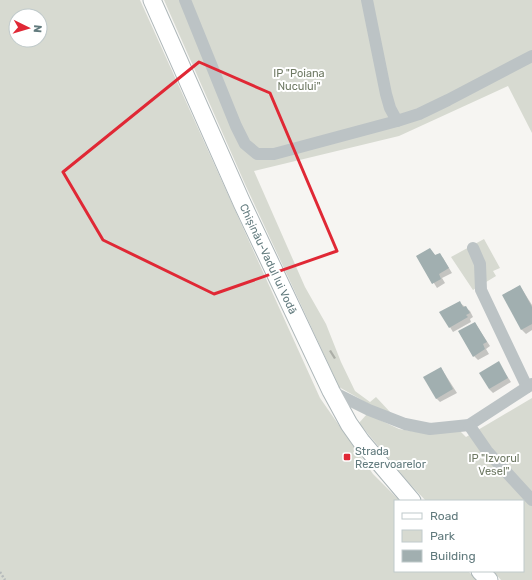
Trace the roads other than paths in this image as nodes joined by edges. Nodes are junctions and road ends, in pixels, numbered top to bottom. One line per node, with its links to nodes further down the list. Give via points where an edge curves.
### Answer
1 (152, 0): 8 (main road, Chișinău-Vadul lui Vodă, via 245,210)
2 (185, 0): 5 (street, via 236,126 245,144 257,154 274,154)
3 (367, 0): 5 (street, via 386,94)
4 (532, 56): 5 (street, via 448,100)
5 (397, 121)
6 (473, 248): 7 (street, via 480,264 481,290)
7 (530, 386): 9 (street)
8 (331, 391): 9 (street, via 368,410 405,424 430,429); 10 (main road, Chișinău-Vadul lui Vodă, via 361,441)
9 (469, 425): 11 (street, via 487,451)
10 (411, 500)
11 (532, 500)
12 (481, 572): 13 (main road)
13 (488, 580)

